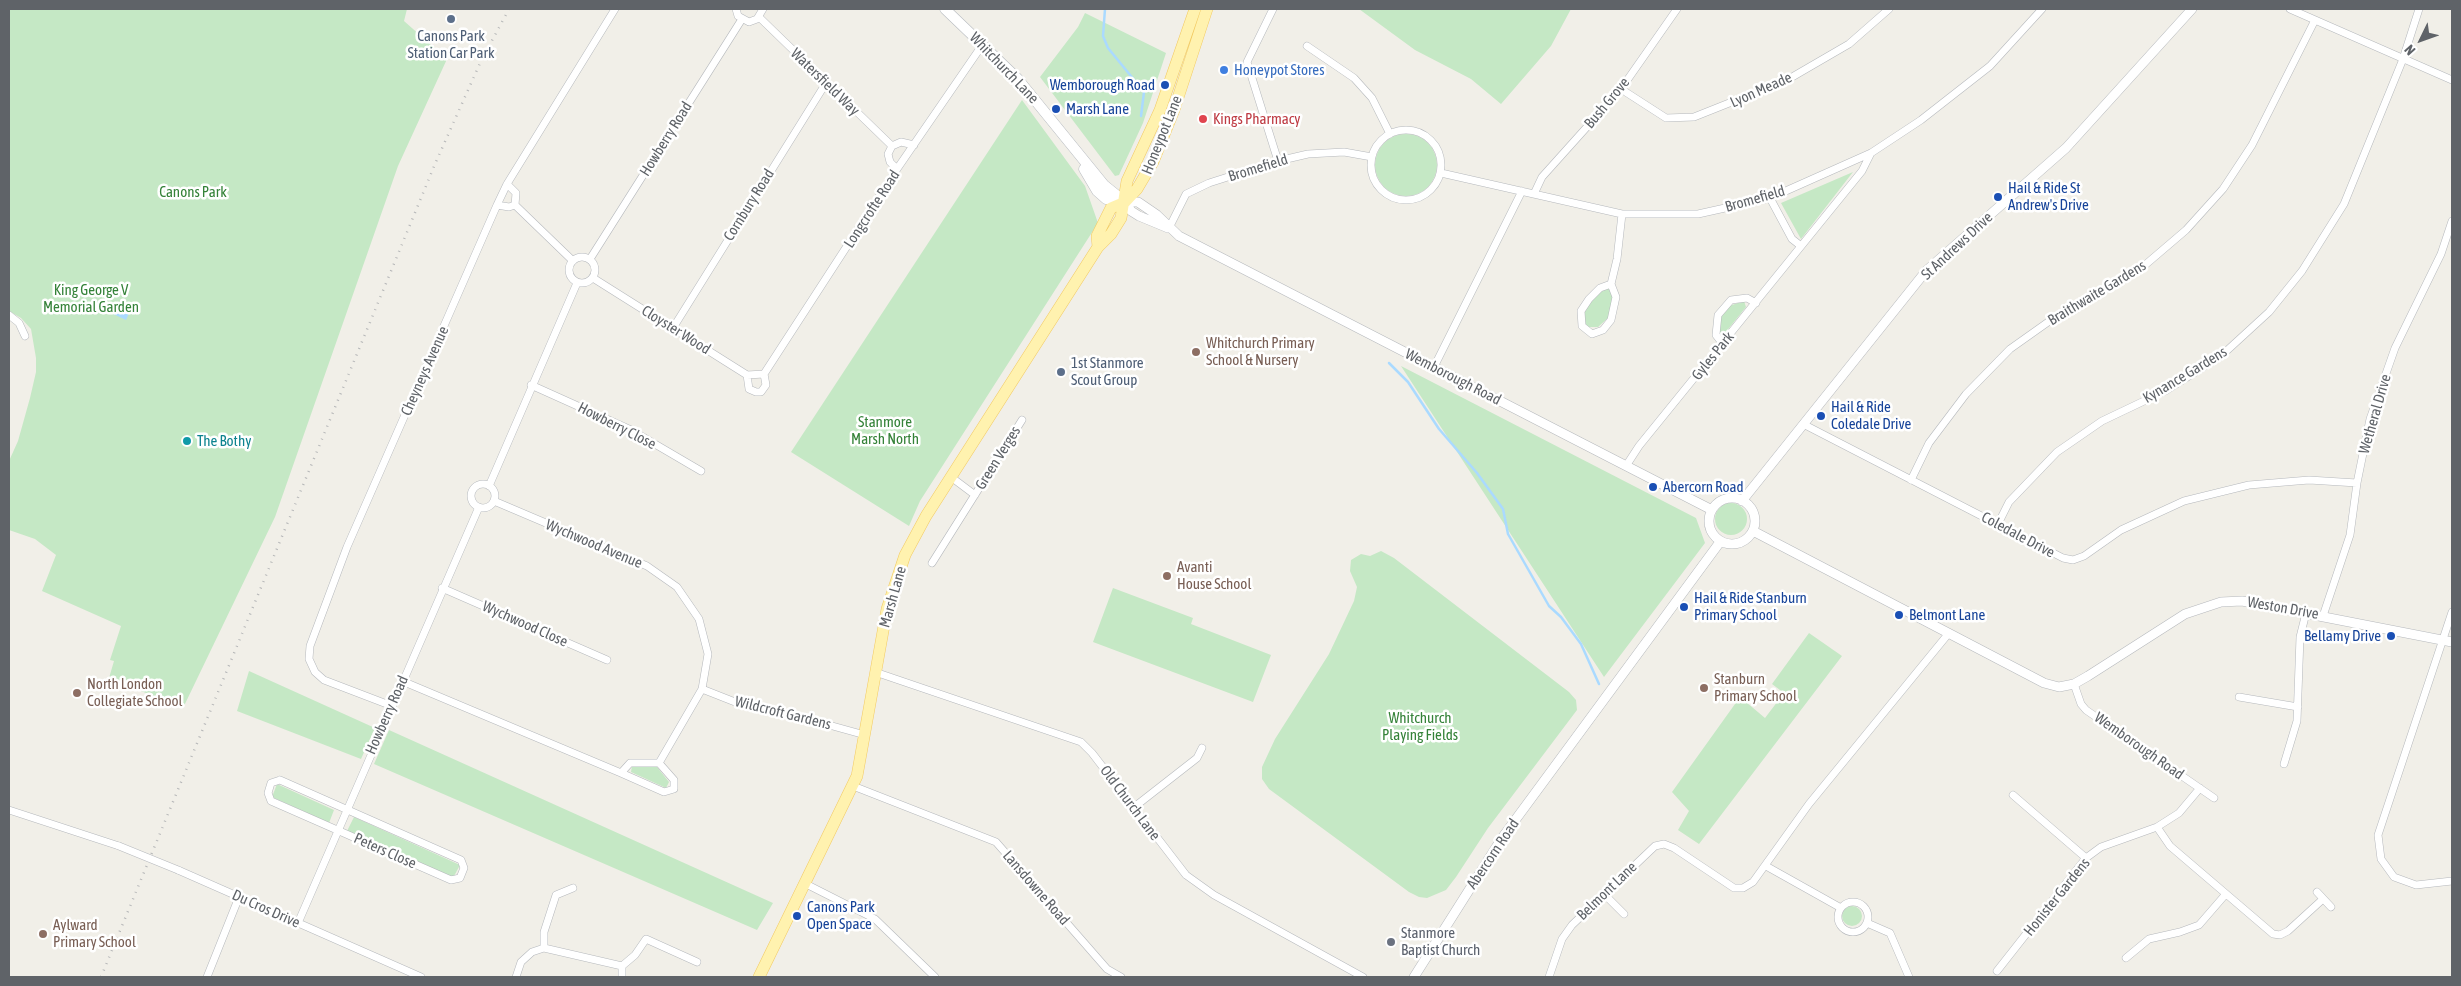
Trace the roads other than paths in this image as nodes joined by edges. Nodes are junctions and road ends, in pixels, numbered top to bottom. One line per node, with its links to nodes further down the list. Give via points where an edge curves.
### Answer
1 (615, 9): 31 (street, Cheyneys Avenue)
2 (736, 9): 15 (street)
3 (763, 9): 14 (street)
4 (945, 9): 17 (main road, Whitchurch Lane)
5 (1195, 9): 35 (main road, Honeypot Lane, via 1160,110 1127,181)
6 (1208, 9): 35 (main road, Honeypot Lane, via 1153,162)
7 (1273, 9): 28 (street, via 1247,62)
8 (1678, 9): 22 (street, Bush Grove)
9 (1889, 9): 22 (street, Lyon Meade, via 1849,44 1787,80 1694,117 1666,118)
10 (2042, 9): 26 (street, Bromefield, via 1990,66 1921,120)
11 (2192, 9): 57 (street, St Andrews Drive, via 2066,148 1926,271)
12 (2290, 9): 16 (street)
13 (2419, 9): 19 (street, Kynance Gardens)
14 (759, 18): 15 (street, via 749,22); 21 (street, Watersfield Way)
15 (742, 19): 42 (street, Howberry Road)
16 (2315, 20): 19 (street); 61 (street, Braithwaite Gardens, via 2252,145 2216,196 2186,230 2138,271 2058,315 2010,349 1966,394 1930,443)
17 (982, 44): 24 (street, Longcrofte Road); 35 (main road, Whitchurch Lane, via 1016,78 1104,185)
18 (1307, 46): 23 (street, via 1354,78 1372,98)
19 (2403, 59): 20 (street); 69 (street, Kynance Gardens, via 2344,204 2302,271 2269,312 2221,356 2165,391 2102,421 2057,452 2009,502)
20 (2452, 80)
21 (826, 83): 25 (street, Watersfield Way); 49 (street, Cornbury Road)
22 (1621, 88): 33 (street, Bush Grove, via 1542,176)
23 (1390, 134): 27 (street, via 1376,146); 30 (street, via 1403,130 1425,136 1437,147 1442,162)
24 (914, 145): 25 (street, via 901,142); 29 (street, Longcrofte Road)
25 (892, 146): 29 (street, via 888,154)
26 (1871, 153): 34 (street, Bromefield); 41 (street, Gyles Park, via 1862,171)
27 (1372, 157): 28 (street, Bromefield, via 1344,152 1308,154); 30 (street, via 1373,178 1382,190 1395,198 1411,200 1426,194)
28 (1278, 161): 40 (street, Bromefield, via 1193,189 1182,198)
29 (897, 169): 53 (street, Longcrofte Road)
30 (1441, 173): 32 (street, Bromefield)
31 (507, 184): 36 (street, Cheyneys Avenue); 37 (street, via 516,193)
32 (1522, 191): 33 (street, Bromefield); 52 (street)
33 (1534, 194): 38 (street, Bromefield)
34 (1770, 198): 38 (street, Bromefield, via 1698,214); 41 (street, via 1792,239)
35 (1125, 202): 40 (street, Wemborough Road, via 1139,216); 60 (main road, Marsh Lane, via 1121,218 1111,234 1098,247)
36 (497, 205): 37 (street); 85 (street, Cheyneys Avenue, via 347,547 310,646 309,659 315,672 324,680)
37 (514, 205): 43 (street)
38 (1622, 214): 46 (street)
39 (2452, 221): 62 (street, Wetheral Drive, via 2441,254 2395,348 2370,419)
40 (1169, 228): 52 (street, Wemborough Road)
41 (1801, 246): 47 (street, Gyles Park)
42 (590, 259): 43 (street, via 583,257); 44 (street, via 596,270)
43 (573, 261): 45 (street, via 569,273)
44 (593, 278): 45 (street, via 584,284); 49 (street, Cloyster Wood)
45 (577, 283): 55 (street)
46 (1611, 284): 46 (street, via 1616,297 1612,320 1603,330 1592,334 1582,326 1581,311 1600,288)
47 (1756, 303): 51 (street, Gyles Park); 51 (street, via 1747,298 1731,300 1718,315 1716,335)
48 (9, 315): 50 (street, via 19,323)
49 (672, 328): 54 (street, Cloyster Wood)
50 (25, 336)
51 (1723, 344): 58 (street, Gyles Park)
52 (1434, 367): 58 (street, Wemborough Road)
53 (764, 374): 54 (street); 54 (street, Longcrofte Road, via 766,386 756,392 749,388)
54 (747, 375)
55 (532, 385): 59 (street, Howberry Close, via 631,430); 63 (street)
56 (1022, 420): 64 (street, Green Verges)
57 (1803, 424): 61 (street, Coledale Drive); 66 (street, St Andrews Drive)
58 (1626, 466): 68 (street, Wemborough Road)
59 (701, 472)
60 (951, 477): 64 (street, Green Verges); 80 (main road, Marsh Lane, via 911,543 897,576)
61 (1911, 480): 69 (street, Coledale Drive)
62 (2357, 483): 69 (street, Coledale Drive, via 2310,480 2249,485 2184,501 2121,530 2073,560 2063,558); 76 (street, Wetheral Drive, via 2350,535)
63 (489, 486): 65 (street, via 494,491); 67 (street, via 482,484 472,491 471,499)
64 (975, 495): 72 (street, Green Verges)
65 (494, 501): 67 (street, via 489,506); 83 (street, Wychwood Avenue, via 647,566 676,587 699,619 708,654)
66 (1742, 501): 68 (street, via 1723,500); 70 (street, via 1754,513)
67 (479, 507): 73 (street, Howberry Road)
68 (1712, 510): 71 (street, via 1710,531)
69 (1998, 524)
70 (1753, 531): 71 (street, via 1741,543); 77 (street)
71 (1720, 542): 131 (street, Abercorn Road, via 1502,838)
72 (932, 563)
73 (442, 588): 79 (street, Wychwood Close); 81 (street, Howberry Road)
74 (2452, 612): 78 (street)
75 (2306, 613): 76 (street, Weston Drive); 82 (street, Weston Drive, via 2242,600 2202,607); 86 (street, via 2299,652)
76 (2323, 616): 78 (street, Weston Drive)
77 (1949, 633): 82 (street, via 2044,683 2059,687); 102 (street, Belmont Lane, via 1809,804)
78 (2448, 641): 103 (street, via 2378,835 2381,859 2394,877 2416,886)
79 (607, 660)
80 (875, 672): 87 (main road, Marsh Lane); 97 (street, Old Church Lane, via 1081,742)
81 (402, 681): 85 (street, Howberry Road); 91 (street)
82 (2074, 684): 93 (street, Wemborough Road, via 2086,710)
83 (702, 689): 87 (street, Wildcroft Gardens, via 735,702); 89 (street, Wychwood Avenue)
84 (2238, 697): 86 (street)
85 (392, 706): 96 (street, Howberry Road)
86 (2298, 707): 90 (street)
87 (865, 735): 92 (main road, Marsh Lane)
88 (1202, 748): 97 (street, via 1197,758)
89 (659, 763): 91 (street, via 630,763); 91 (street, via 674,780 674,790 664,792)
90 (2284, 764)
91 (621, 773)
92 (853, 786): 104 (main road, Marsh Lane); 128 (street, Lansdowne Road, via 996,842 1107,969)
93 (2200, 788): 95 (street, Wemborough Road); 99 (street, Honister Gardens, via 2179,813)
94 (2013, 795): 101 (street)
95 (2214, 798)
96 (347, 808): 100 (street, Howberry Road); 100 (street, Peters Close, via 280,780 271,783 268,793 271,801); 100 (street, Peters Close, via 461,860 464,868 460,878 451,880)
97 (1134, 808): 120 (street, Old Church Lane, via 1186,875 1214,895)
98 (9, 810): 109 (street, Du Cros Drive, bridge, via 119,846)
99 (2157, 827): 101 (street, Honister Gardens, via 2101,847); 108 (street, via 2170,846)
100 (337, 830): 114 (street, Howberry Road)
101 (2086, 858): 121 (street, Honister Gardens)
102 (1766, 866): 107 (street, Belmont Lane, via 1753,882 1743,888 1734,888 1664,844 1655,846); 112 (street)
103 (2452, 881)
104 (806, 884): 126 (main road, Marsh Lane); 127 (street, via 875,919)
105 (573, 888): 116 (street, via 556,895 544,932)
106 (2317, 892): 110 (street)
107 (1603, 893): 113 (street); 132 (street, Belmont Lane, via 1562,939)
108 (2225, 895): 110 (street, via 2272,934 2280,935); 117 (street, via 2199,925 2149,939)
109 (239, 897): 114 (street, Du Cros Drive); 122 (street)
110 (2323, 899): 111 (street)
111 (2331, 907)
112 (1840, 908): 115 (street, via 1849,902 1858,902 1868,913); 115 (street, via 1838,917 1846,930 1855,932)
113 (1624, 914)
114 (298, 923): 123 (street, Du Cros Drive)
115 (1867, 923): 133 (street, via 1890,933)
116 (544, 948): 119 (street); 124 (street, via 532,952 521,962)
117 (2126, 958)
118 (697, 962): 119 (street, via 646,938 635,955)
119 (622, 966): 125 (street)
120 (1346, 969): 129 (street); 130 (street, Old Church Lane)
121 (1997, 971)
122 (207, 977)
123 (421, 977)
124 (516, 977)
125 (622, 977)
126 (759, 977)
127 (935, 977)
128 (1120, 977)
129 (1340, 977)
130 (1363, 977)
131 (1414, 977)
132 (1549, 977)
133 (1909, 977)

